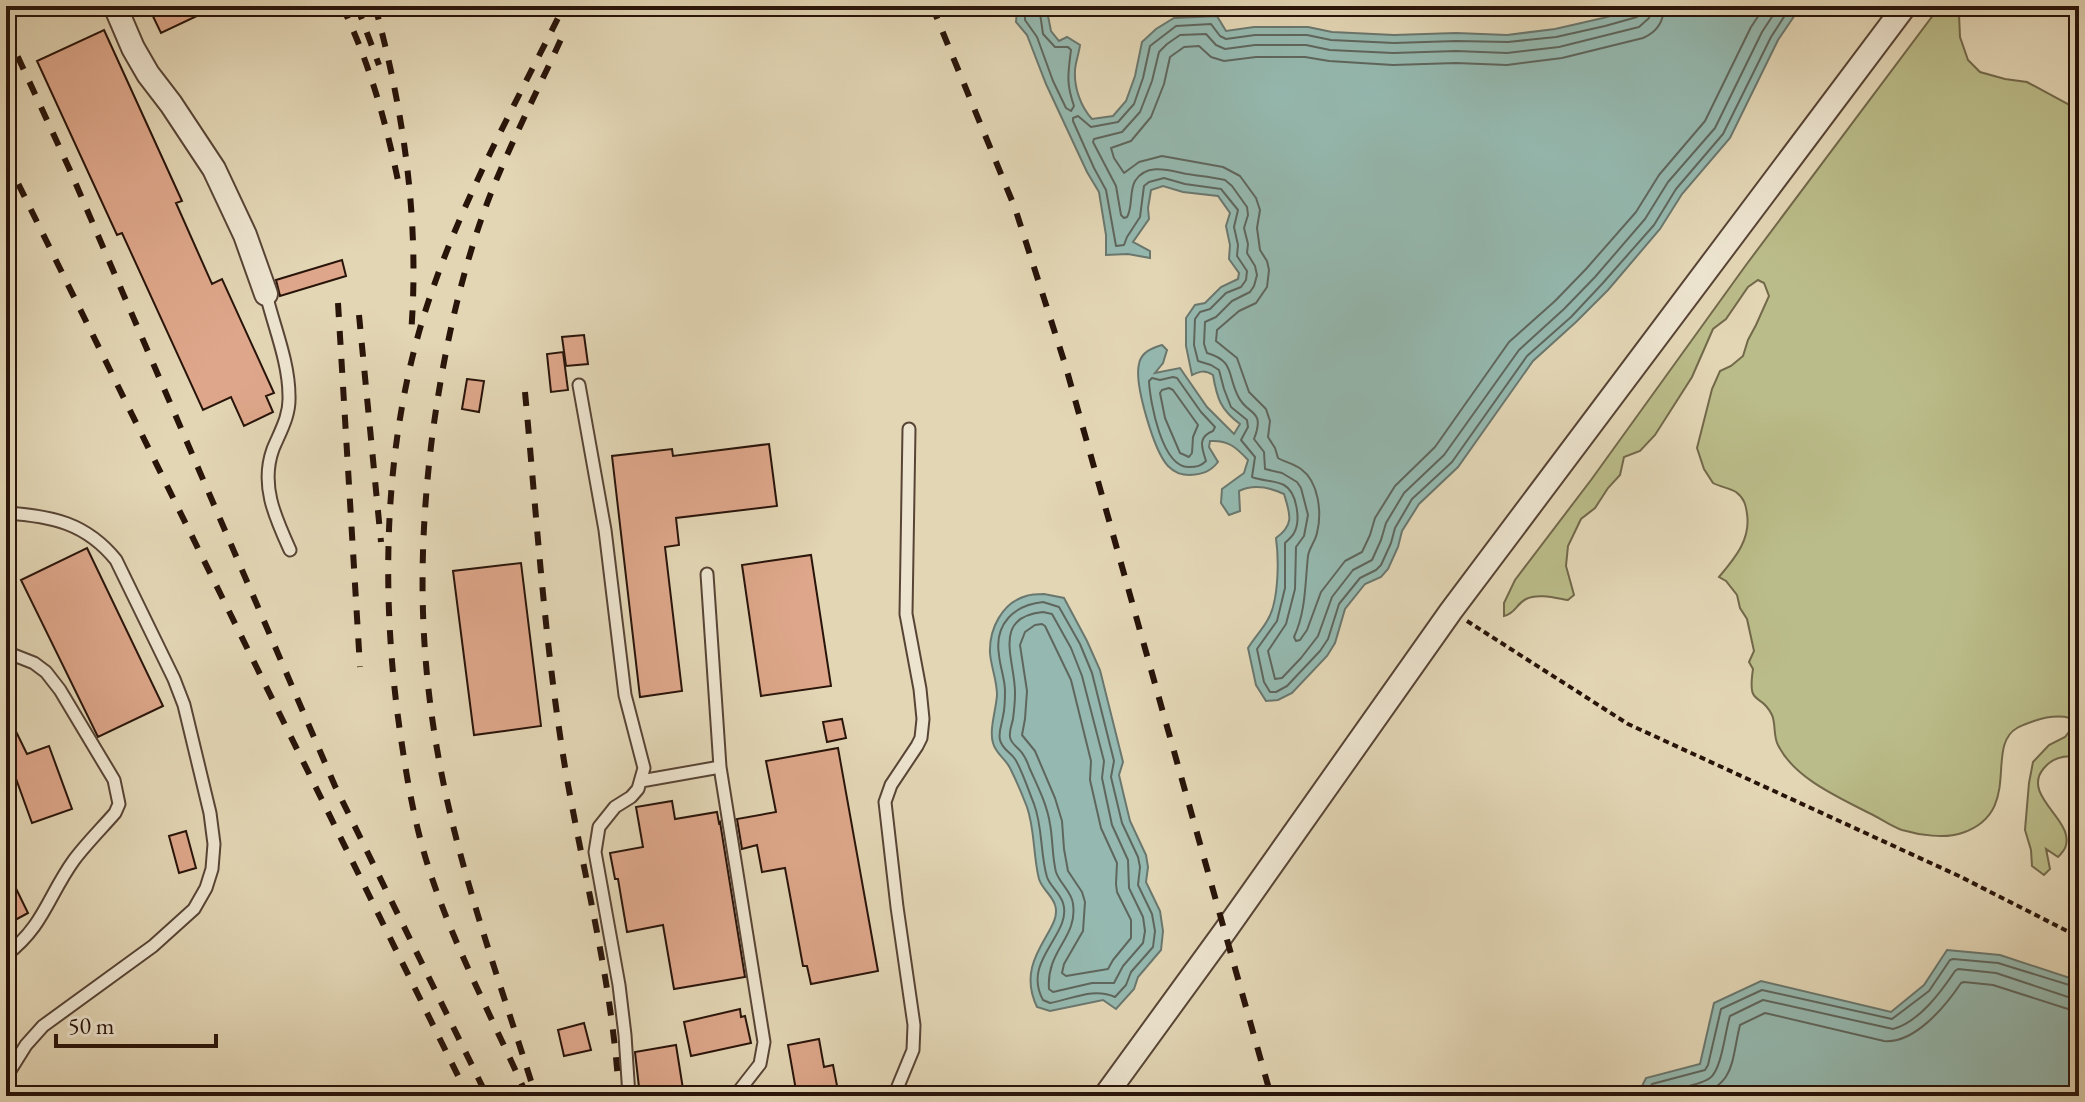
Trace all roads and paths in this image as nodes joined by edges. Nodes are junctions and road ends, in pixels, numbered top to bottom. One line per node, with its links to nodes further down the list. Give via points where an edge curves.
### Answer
1 (115, 6): 3 (street, via 148,74 214,169)
2 (1905, 6): 9 (street)
3 (266, 294): 7 (lane, via 290,398 267,478)
4 (579, 385): 12 (lane, via 605,530 625,695 644,768)
5 (909, 429): 18 (lane, via 906,614 923,719 921,738 885,802 914,1041)
6 (6, 513): 15 (lane, via 77,527 116,560 184,705 214,844 212,869 194,909 153,946 43,1026)
7 (290, 550)
8 (707, 574): 11 (lane)
9 (1451, 611): 13 (path, via 1628,724); 19 (street)
10 (6, 652): 14 (lane, via 34,663 60,690 114,780 119,804 73,862 33,930)
11 (720, 767): 12 (lane); 17 (lane, via 764,1042 760,1064)
12 (641, 781): 16 (lane, via 606,817 595,852 619,985)
13 (2079, 937)
14 (6, 955)
15 (6, 1077)
16 (629, 1096)
17 (735, 1096)
18 (894, 1096)
19 (1105, 1096)

